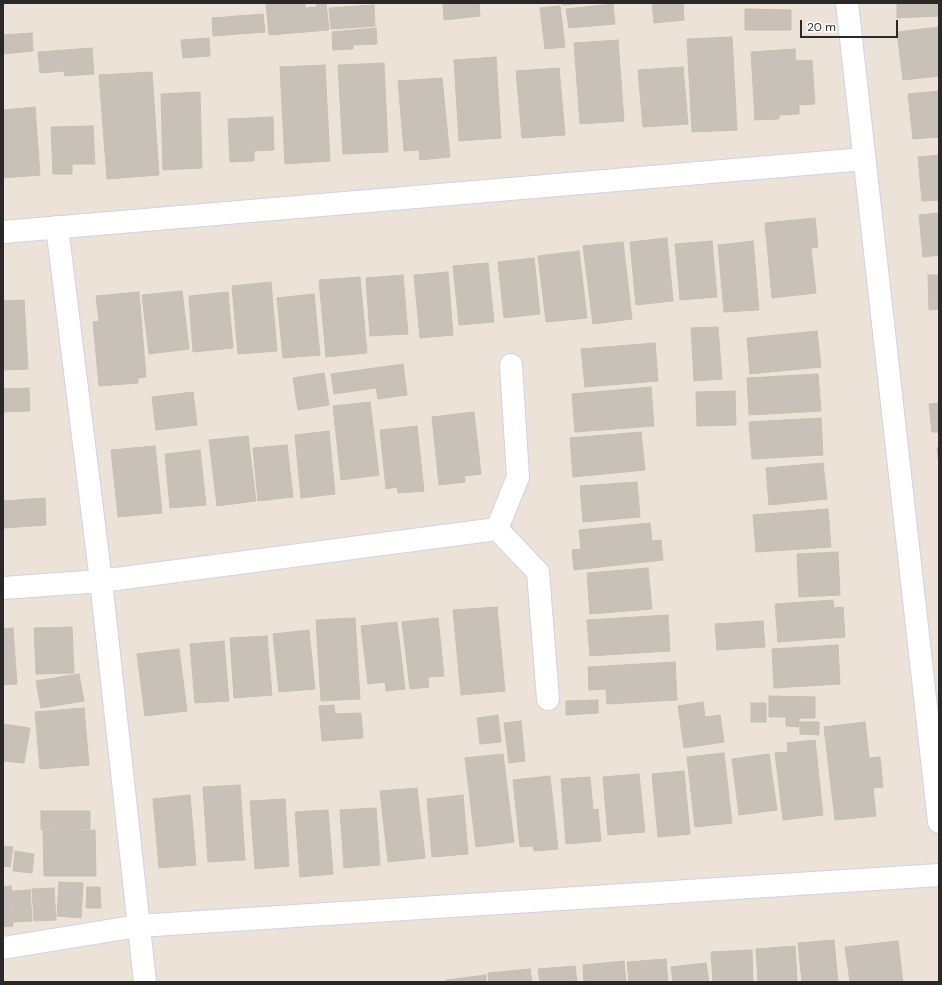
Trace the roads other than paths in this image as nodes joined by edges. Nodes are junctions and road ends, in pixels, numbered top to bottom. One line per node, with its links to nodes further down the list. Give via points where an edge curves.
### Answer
1 (847, 3): 2 (street)
2 (864, 159): 3 (street); 10 (street)
3 (57, 227): 4 (street); 7 (street)
4 (3, 232)
5 (511, 365): 6 (street, via 518,477)
6 (497, 529): 7 (street); 9 (street, via 538,572)
7 (101, 581): 8 (street); 12 (street)
8 (3, 588)
9 (548, 699)
10 (939, 822)
11 (939, 875): 12 (street)
12 (138, 926): 13 (street); 14 (street)
13 (3, 948)
14 (145, 982)

